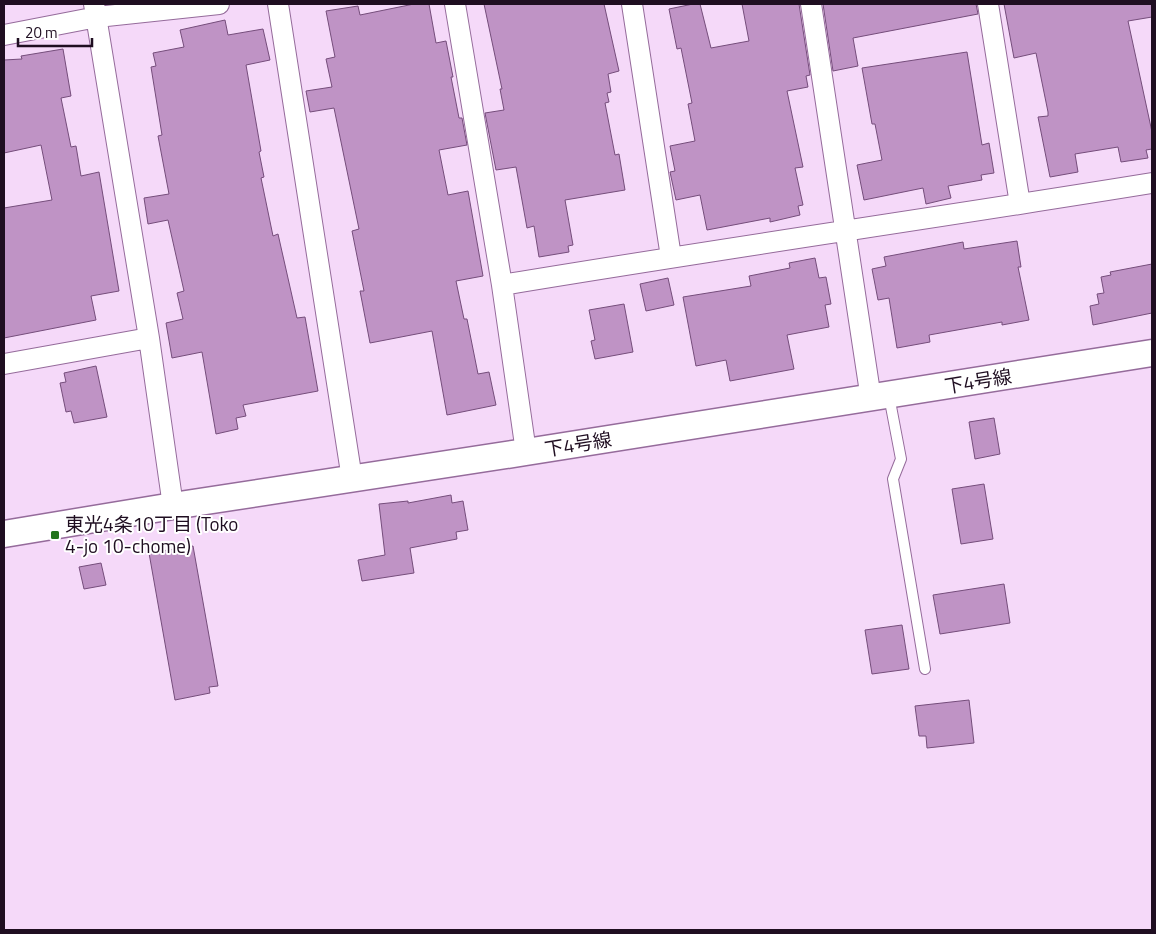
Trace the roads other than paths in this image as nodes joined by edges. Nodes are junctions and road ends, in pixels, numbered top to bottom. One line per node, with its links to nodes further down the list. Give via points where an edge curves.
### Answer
1 (219, 4): 7 (street)
2 (278, 4): 19 (street)
3 (455, 4): 13 (street)
4 (632, 4): 12 (street)
5 (811, 4): 11 (street)
6 (988, 4): 10 (street)
7 (96, 10): 8 (street); 14 (street)
8 (4, 36)
9 (1152, 183): 10 (street)
10 (1020, 204): 11 (street)
11 (845, 231): 12 (street); 17 (street)
12 (671, 257): 13 (street)
13 (502, 285): 18 (street)
14 (149, 338): 16 (street); 20 (street)
15 (1152, 354): 17 (street, 下4号線)
16 (4, 364)
17 (880, 397): 18 (street, 下4号線); 22 (lane, via 901,459 893,479)
18 (526, 452): 19 (street, 下4号線)
19 (352, 478): 20 (street, 下4号線)
20 (173, 506): 21 (street, 下4号線)
21 (4, 534)
22 (925, 669)

